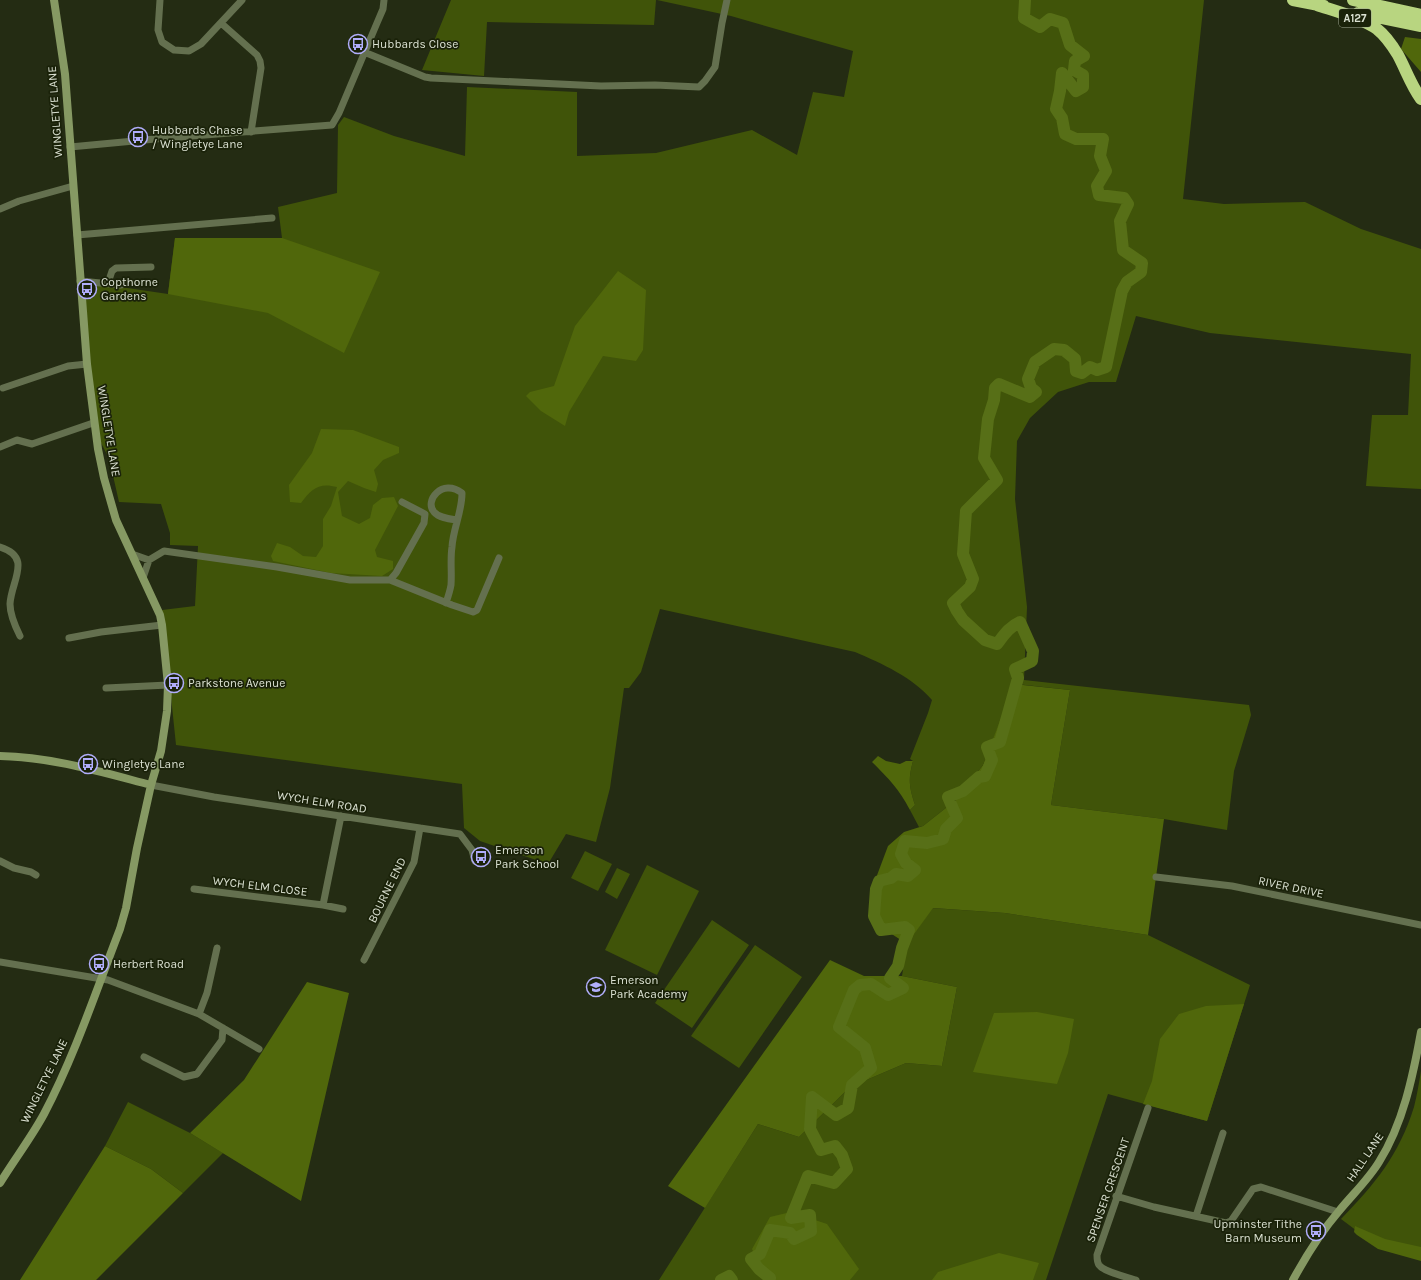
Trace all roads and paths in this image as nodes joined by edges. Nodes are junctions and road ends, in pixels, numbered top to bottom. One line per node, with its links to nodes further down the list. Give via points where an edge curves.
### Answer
1 (54, 0): 17 (street, WINGLETYE LANE, via 65,74)
2 (160, 0): 12 (street, via 158,30 162,42 174,50 189,52 201,44)
3 (242, 0): 12 (street)
4 (384, 0): 14 (street, via 383,9)
5 (727, 0): 14 (street, via 715,67 699,87 601,86 431,78)
6 (1293, 0): 9 (highway, A127)
7 (1353, 0): 10 (highway, A127)
8 (1363, 0): 10 (highway)
9 (1317, 5): 13 (highway, A127); 15 (highway, A127, via 1360,20 1382,33 1388,39)
10 (1392, 9): 11 (highway, A127)
11 (1421, 15)
12 (221, 23): 16 (street, via 260,61)
13 (1421, 26)
14 (364, 52): 16 (street, via 332,125)
15 (1421, 98)
16 (251, 132): 17 (street)
17 (70, 147): 18 (street, WINGLETYE LANE)
18 (72, 186): 19 (street); 21 (street, WINGLETYE LANE)
19 (0, 209)
20 (272, 218): 21 (street)
21 (77, 235): 23 (street, WINGLETYE LANE)
22 (151, 267): 24 (street, via 116,268 112,271)
23 (80, 281): 24 (street); 26 (street, WINGLETYE LANE)
24 (108, 283): 25 (street)
25 (121, 285)
26 (87, 364): 27 (street, via 68,366); 28 (street, WINGLETYE LANE)
27 (3, 388)
28 (93, 422): 29 (street, via 32,444 17,440); 33 (street, WINGLETYE LANE, via 104,478 116,520)
29 (0, 447)
30 (402, 502): 37 (street, via 425,514 424,523)
31 (457, 520): 31 (street, via 462,493 455,488 437,491 432,500 434,512 445,518); 38 (street, via 452,548 451,586)
32 (0, 547): 40 (street, via 10,550 17,559 19,569 11,592 10,606 13,622)
33 (132, 554): 35 (street); 36 (street, WINGLETYE LANE)
34 (499, 558): 38 (street, via 477,610 473,612)
35 (149, 560): 36 (street); 37 (street, via 164,551 277,566 350,580)
36 (143, 578): 39 (street, WINGLETYE LANE)
37 (390, 580): 38 (street)
38 (446, 602)
39 (162, 625): 41 (street); 42 (street, WINGLETYE LANE)
40 (20, 636)
41 (69, 638)
42 (168, 685): 43 (street); 45 (street, WINGLETYE LANE, via 161,751)
43 (106, 688)
44 (0, 756): 45 (street, via 24,756 62,763)
45 (151, 785): 46 (street, WYCH ELM ROAD); 59 (street, WINGLETYE LANE, via 126,908)
46 (341, 816): 47 (street, WYCH ELM ROAD); 53 (street, WYCH ELM CLOSE)
47 (420, 828): 49 (street, WYCH ELM ROAD, via 460,834 472,850); 57 (street, BOURNE END, via 414,862)
48 (0, 861): 50 (street)
49 (475, 861)
50 (36, 874)
51 (1156, 878): 55 (street, RIVER DRIVE, via 1232,886)
52 (194, 889): 53 (street, WYCH ELM CLOSE)
53 (323, 905): 54 (street, WYCH ELM CLOSE)
54 (343, 909)
55 (1421, 925)
56 (217, 948): 60 (street, via 207,993)
57 (364, 960)
58 (0, 962): 59 (street)
59 (100, 979): 60 (street); 67 (street, WINGLETYE LANE, via 54,1094 36,1128)
60 (199, 1014): 61 (street)
61 (223, 1028): 63 (street); 64 (street, via 222,1040 197,1074 184,1077)
62 (1421, 1032): 69 (street, HALL LANE, via 1406,1100 1394,1135 1379,1162)
63 (259, 1049)
64 (144, 1057)
65 (1148, 1108): 68 (street, SPENSER CRESCENT)
66 (1223, 1132): 70 (street)
67 (0, 1183)
68 (1116, 1196): 70 (street); 71 (street, SPENSER CRESCENT, via 1097,1260 1104,1269)
69 (1338, 1212): 70 (street, via 1261,1187 1253,1189 1231,1221 1226,1223); 72 (street, HALL LANE)
70 (1196, 1216)
71 (1136, 1280)
72 (1293, 1280)

